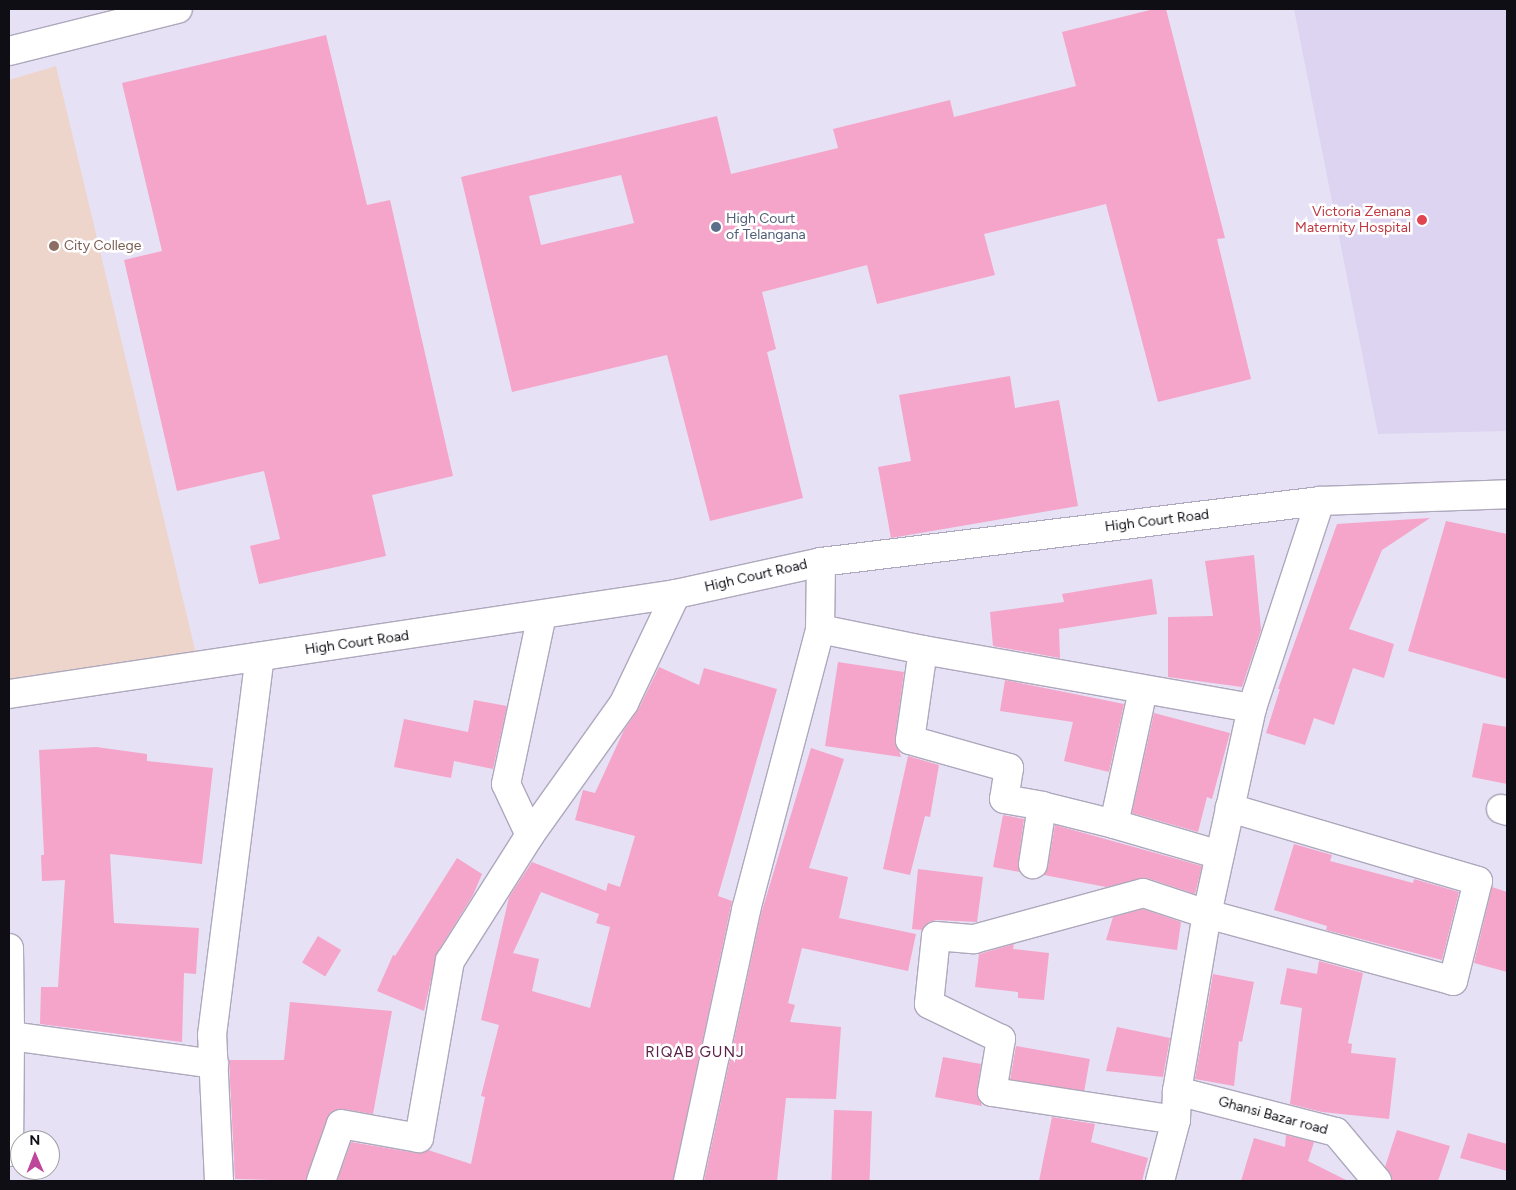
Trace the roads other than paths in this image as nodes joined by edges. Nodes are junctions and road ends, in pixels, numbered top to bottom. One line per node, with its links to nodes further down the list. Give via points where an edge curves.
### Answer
1 (178, 9): 2 (main road)
2 (9, 51)
3 (1507, 494): 4 (main road, High Court Road)
4 (1320, 501): 5 (main road, High Court Road); 13 (main road)
5 (821, 562): 6 (main road, High Court Road); 8 (main road)
6 (676, 594): 7 (main road, High Court Road); 17 (main road, via 624,703)
7 (542, 614): 10 (main road, High Court Road); 17 (main road, via 506,784)
8 (820, 629): 9 (main road); 29 (main road, via 746,910)
9 (923, 650): 11 (main road); 14 (main road, via 910,740 1010,768 1004,799)
10 (260, 657): 12 (main road, High Court Road); 23 (main road, via 212,1035)
11 (1143, 690): 13 (main road); 16 (main road)
12 (9, 694)
13 (1252, 708): 15 (main road)
14 (1042, 806): 16 (main road); 19 (main road)
15 (1230, 808): 18 (main road); 20 (main road, via 1478,881 1452,981)
16 (1114, 824): 18 (main road)
17 (530, 835): 28 (main road, via 450,961 419,1138 340,1124)
18 (1220, 855): 20 (main road)
19 (1033, 864)
20 (1207, 914): 24 (main road); 25 (main road, via 1143,893 974,939 936,936 929,1004 1001,1039 992,1092)
21 (9, 948): 22 (main road)
22 (10, 1036): 23 (main road); 26 (main road)
23 (214, 1064): 27 (main road)
24 (1177, 1091): 25 (main road); 31 (main road, Ghansi Bazar road, via 1336,1132)
25 (1176, 1120): 30 (main road)
26 (9, 1152)
27 (219, 1181)
28 (321, 1181)
29 (688, 1181)
30 (1160, 1181)
31 (1377, 1181)

